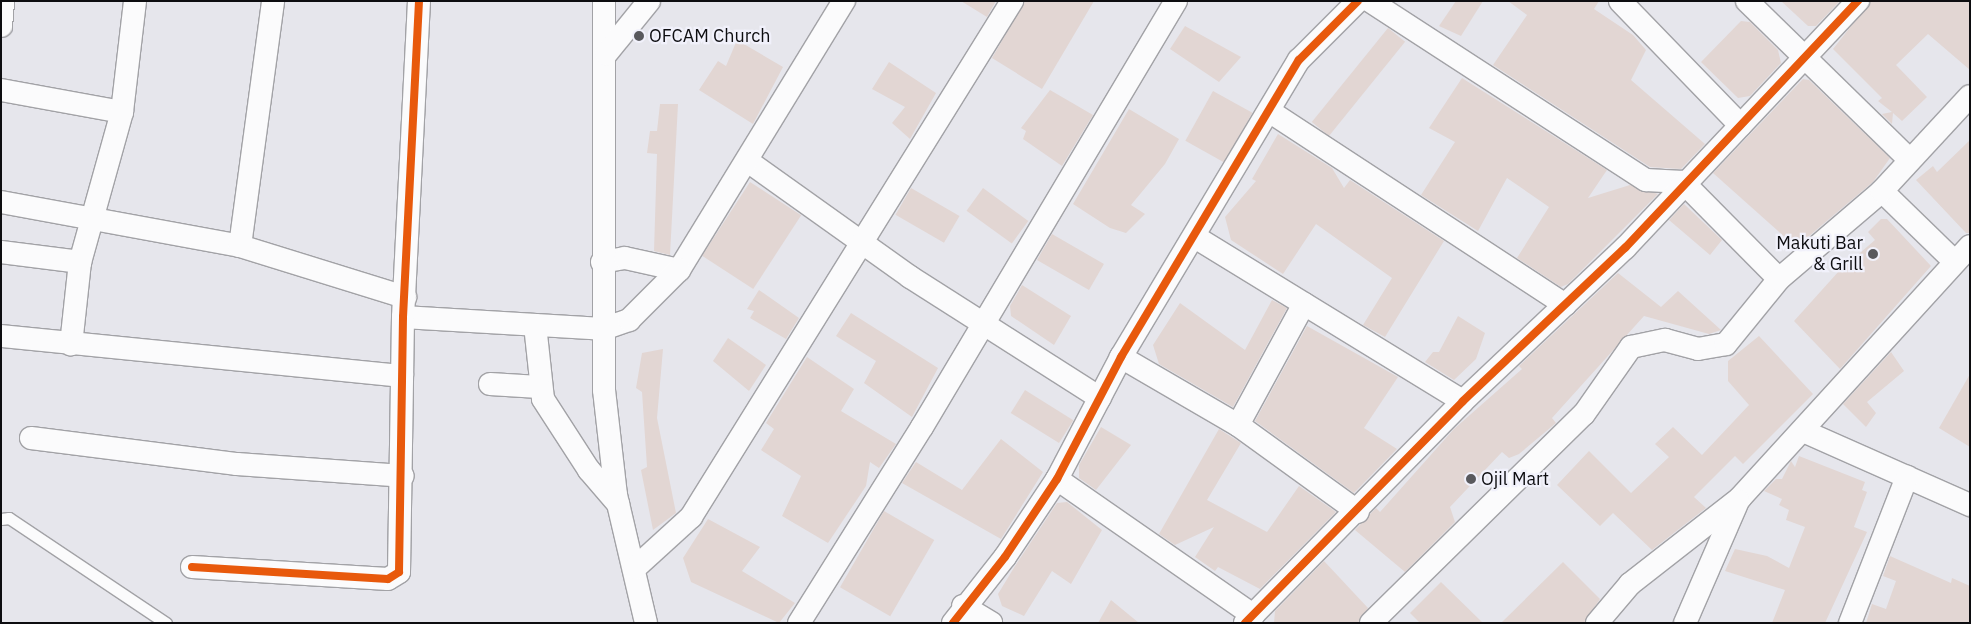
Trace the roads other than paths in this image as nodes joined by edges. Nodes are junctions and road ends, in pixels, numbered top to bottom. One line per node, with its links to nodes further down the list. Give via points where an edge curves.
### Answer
1 (3, 1): 15 (street)
2 (135, 1): 20 (street)
3 (273, 1): 31 (street)
4 (419, 1): 40 (street)
5 (604, 1): 16 (street)
6 (649, 1): 16 (street)
7 (844, 1): 24 (street)
8 (1012, 1): 30 (street)
9 (1176, 1): 41 (street)
10 (1358, 1): 21 (street, via 1299,60)
11 (1370, 1): 25 (street, via 1646,180)
12 (1620, 1): 22 (street)
13 (1747, 1): 17 (street)
14 (1858, 1): 17 (street)
15 (1, 26)
16 (606, 54): 35 (street)
17 (1807, 59): 22 (street); 23 (street)
18 (1, 90): 20 (street)
19 (1970, 96): 23 (street)
20 (122, 112): 28 (street)
21 (1269, 112): 29 (street); 39 (street)
22 (1740, 125): 25 (street)
23 (1909, 159): 26 (street)
24 (749, 162): 30 (street); 36 (street)
25 (1683, 182): 37 (street); 39 (street, via 1625,248)
26 (1882, 191): 33 (street); 37 (street)
27 (1, 202): 28 (street)
28 (94, 216): 31 (street); 34 (street)
29 (1195, 236): 38 (street); 46 (street)
30 (865, 242): 41 (street, via 910,277); 64 (street, via 692,517)
31 (240, 246): 40 (street)
32 (1, 252): 34 (street)
33 (1962, 254): 53 (street)
34 (80, 262): 45 (street)
35 (602, 262): 36 (street, via 624,258); 43 (street)
36 (679, 270): 43 (street, via 629,320)
37 (1779, 279): 71 (street, via 1726,344 1698,349 1665,340 1631,347 1584,414)
38 (1304, 304): 51 (street); 52 (street)
39 (1565, 305): 51 (street)
40 (404, 307): 42 (street); 47 (street)
41 (982, 322): 50 (street); 69 (street)
42 (536, 325): 43 (street); 49 (street)
43 (604, 329): 59 (street, via 609,444)
44 (1, 336): 45 (street)
45 (71, 345): 47 (street)
46 (1121, 356): 50 (street); 52 (street)
47 (402, 376): 55 (street)
48 (490, 384): 49 (street)
49 (539, 387): 59 (street, via 589,470)
50 (1100, 398): 57 (street)
51 (1463, 401): 61 (street)
52 (1238, 425): 61 (street)
53 (1803, 431): 56 (street); 58 (street)
54 (31, 438): 55 (street, via 237,464)
55 (403, 476): 63 (street, via 399,572 394,578)
56 (1907, 477): 60 (street); 74 (street)
57 (1057, 479): 65 (street, via 1006,557); 66 (street)
58 (1740, 498): 72 (street, via 1630,584); 73 (street)
59 (619, 505): 64 (street)
60 (1970, 505)
61 (1358, 512): 66 (street)
62 (1, 519): 67 (lane, via 8,518)
63 (192, 567)
64 (636, 568): 68 (street)
65 (958, 615): 70 (street)
66 (1249, 619)
67 (166, 623)
68 (646, 623)
69 (799, 623)
70 (991, 623)
71 (1371, 623)
72 (1598, 623)
73 (1685, 623)
74 (1850, 623)

